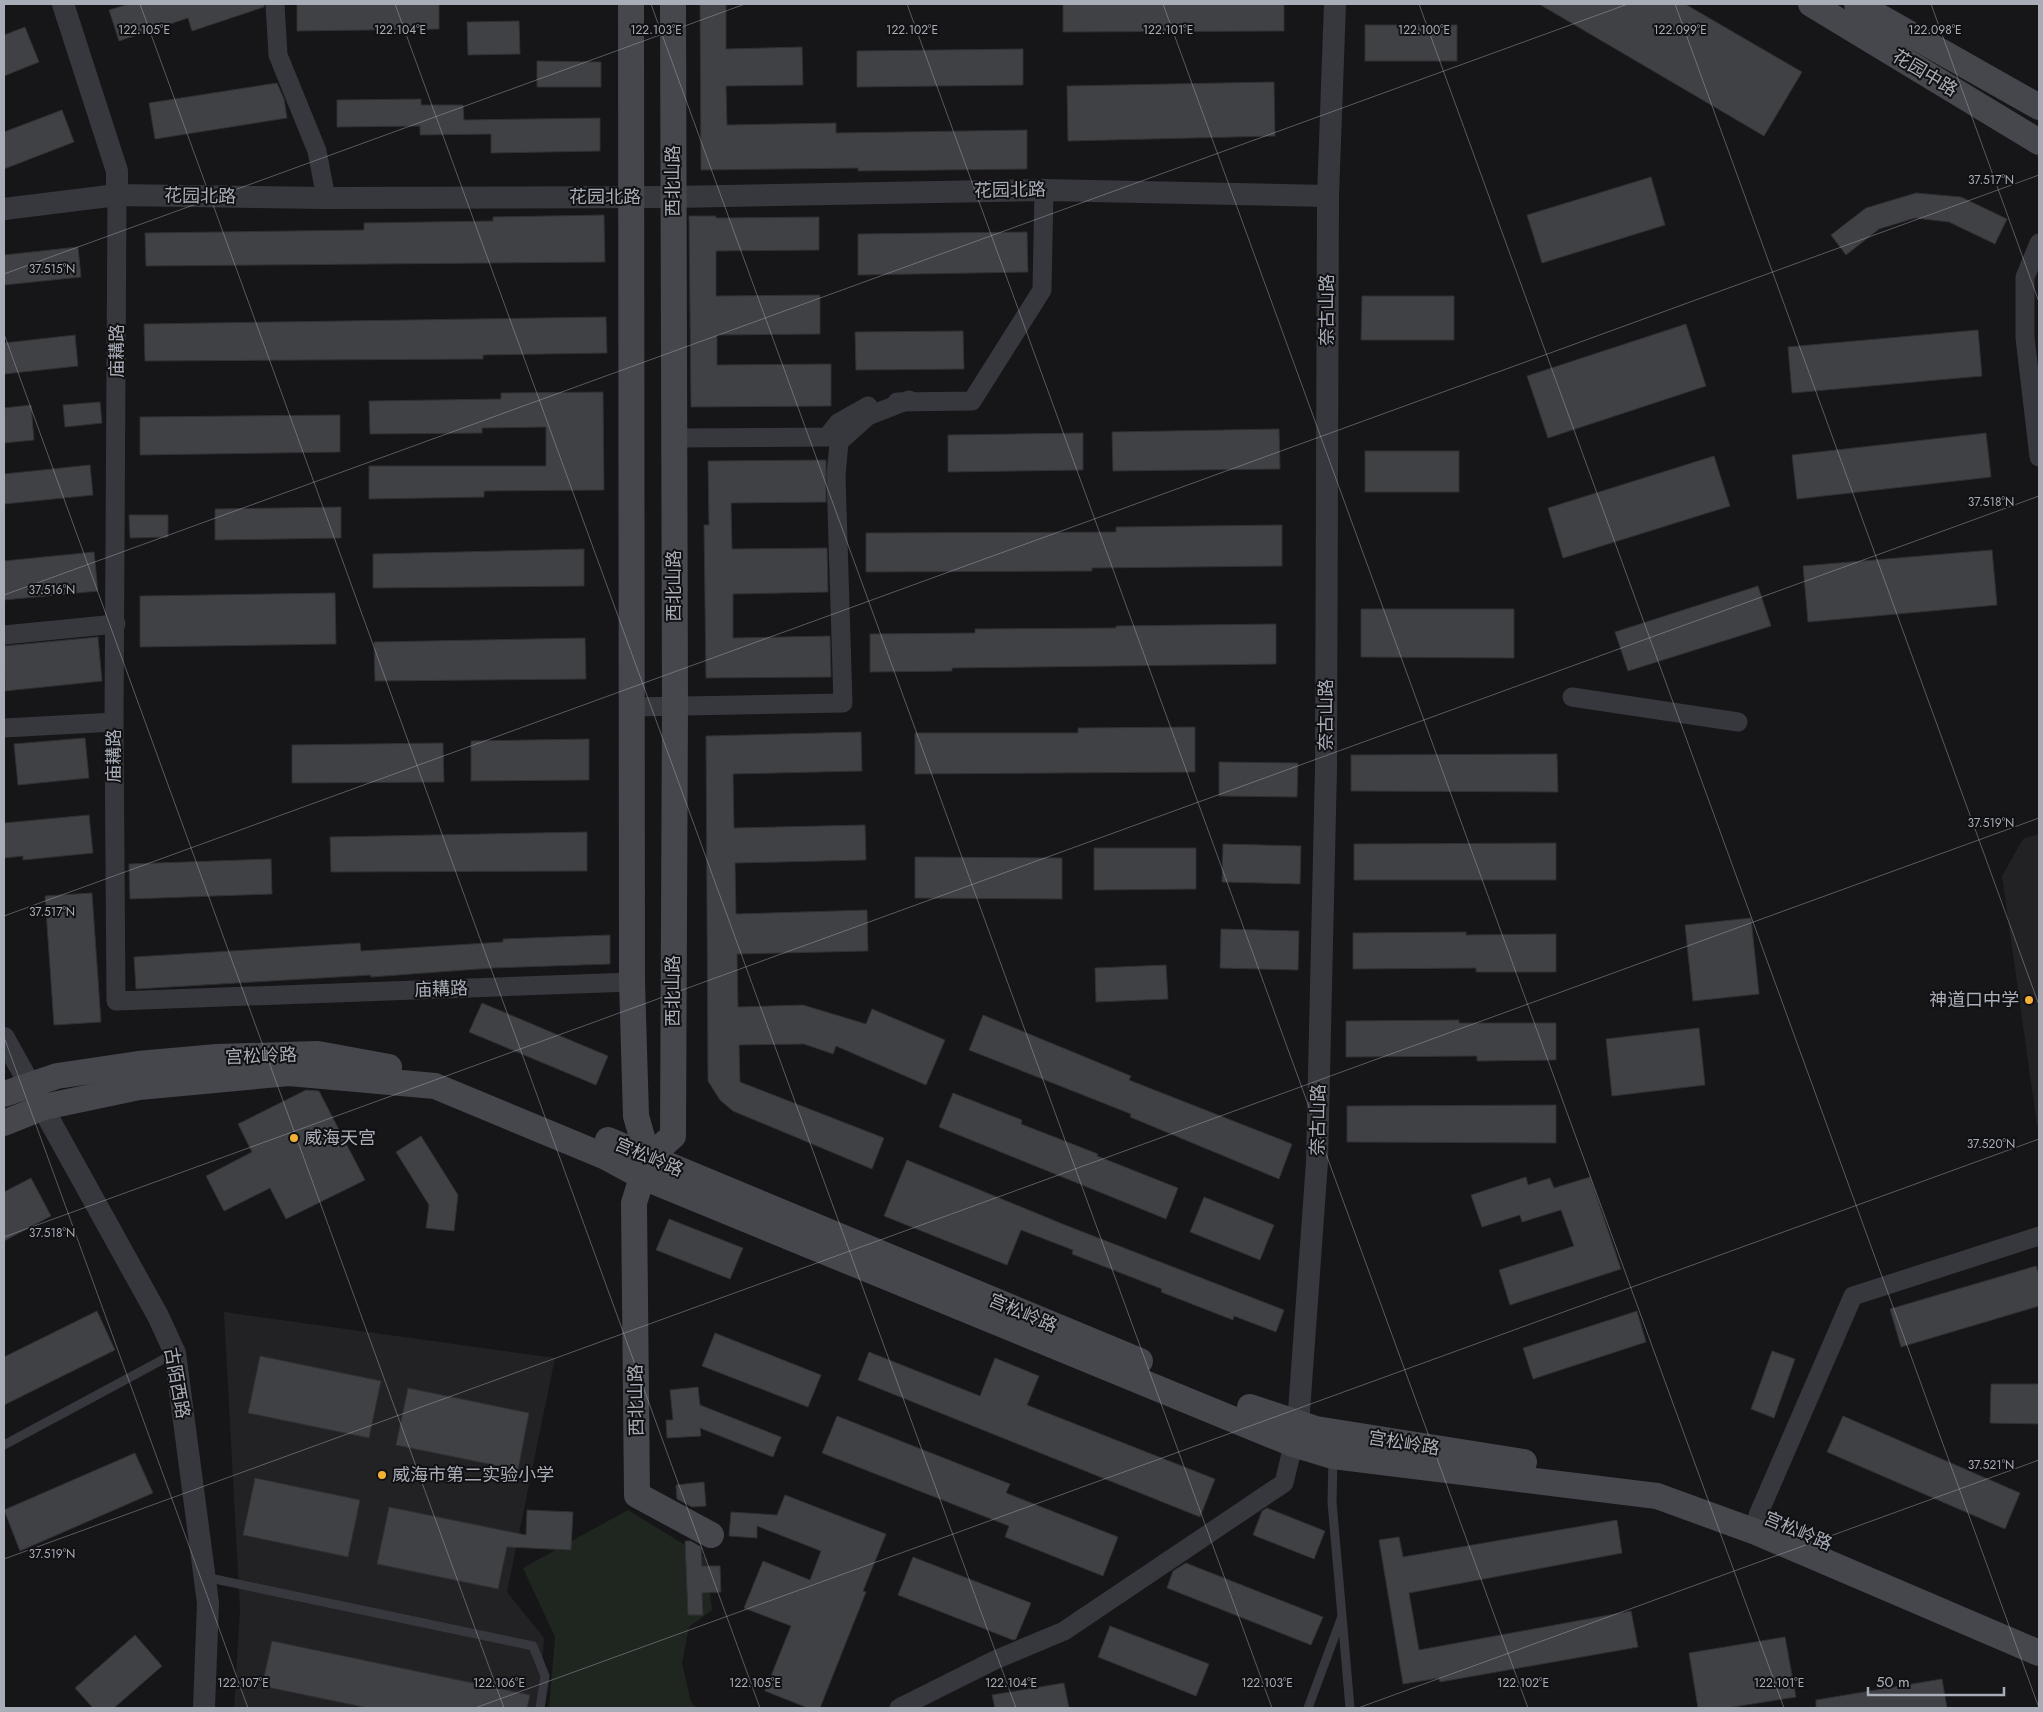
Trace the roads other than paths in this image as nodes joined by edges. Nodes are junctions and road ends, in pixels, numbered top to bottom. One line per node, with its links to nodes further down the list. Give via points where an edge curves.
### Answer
1 (63, 4): 11 (street, 庙耩路, via 117,171)
2 (275, 4): 15 (street, via 278,55 317,151)
3 (631, 4): 12 (main road)
4 (673, 4): 13 (main road, 西北山路)
5 (1335, 4): 14 (street, 奈古山路)
6 (1811, 4): 9 (main road, 花园中路)
7 (1857, 4): 8 (main road)
8 (2039, 107)
9 (2039, 142)
10 (1044, 190): 13 (street, 花园北路); 14 (street, 花园北路); 18 (street, via 1042,290 972,401)
11 (117, 195): 15 (street, 花园北路); 16 (street, 花园北路); 21 (street, 庙耩路)
12 (631, 196): 13 (street, 花园北路); 15 (street, 花园北路); 25 (main road)
13 (673, 196): 19 (main road, 西北山路)
14 (1328, 196): 38 (street, 奈古山路, via 1326,758 1317,1162)
15 (326, 198)
16 (4, 209)
17 (2039, 243): 20 (street, via 2026,277 2025,338)
18 (909, 400): 19 (street, via 869,405 838,423 827,437); 24 (street, via 868,416 839,442 836,476 843,703)
19 (672, 438): 24 (main road, 西北山路)
20 (2039, 457)
21 (116, 624): 22 (street); 26 (street, 庙耩路)
22 (4, 635)
23 (1572, 697): 27 (street)
24 (675, 706): 25 (street); 35 (main road, 西北山路, via 673,1136)
25 (632, 707): 29 (main road)
26 (114, 722): 28 (street); 29 (street, 庙耩路, via 116,1001)
27 (1738, 722)
28 (4, 728)
29 (632, 982): 35 (main road, via 636,1116)
30 (4, 1038): 31 (street, 古陌西路)
31 (31, 1084): 32 (main road, 宫松岭路); 33 (street, 古陌西路); 35 (main road, 宫松岭路, via 57,1076 138,1064 217,1057 318,1054 426,1074 532,1107)
32 (4, 1094)
33 (44, 1108): 34 (main road); 35 (main road, via 139,1087 289,1073 435,1086 606,1157); 37 (street, 古陌西路)
34 (4, 1123)
35 (646, 1167): 38 (main road, 宫松岭路); 42 (main road, 西北山路, via 634,1204 638,1495)
36 (2039, 1236): 41 (street, via 1852,1296)
37 (175, 1353): 40 (lane); 43 (street, 古陌西路)
38 (1296, 1434): 39 (main road, 宫松岭路); 49 (street, via 1284,1483 1064,1631 995,1660)
39 (1334, 1444): 41 (main road, 宫松岭路, via 1686,1488); 44 (lane, via 1332,1502); 46 (main road, via 1657,1496 1756,1532)
40 (4, 1445)
41 (1758, 1515): 45 (main road, 宫松岭路)
42 (711, 1535)
43 (205, 1577): 47 (street, 古陌西路, via 208,1603); 48 (lane, via 533,1646 544,1676)
44 (1342, 1617): 50 (lane); 51 (lane)
45 (2039, 1633)
46 (2039, 1652)
47 (204, 1708)
48 (540, 1708)
49 (899, 1708)
50 (1308, 1708)
51 (1350, 1708)

